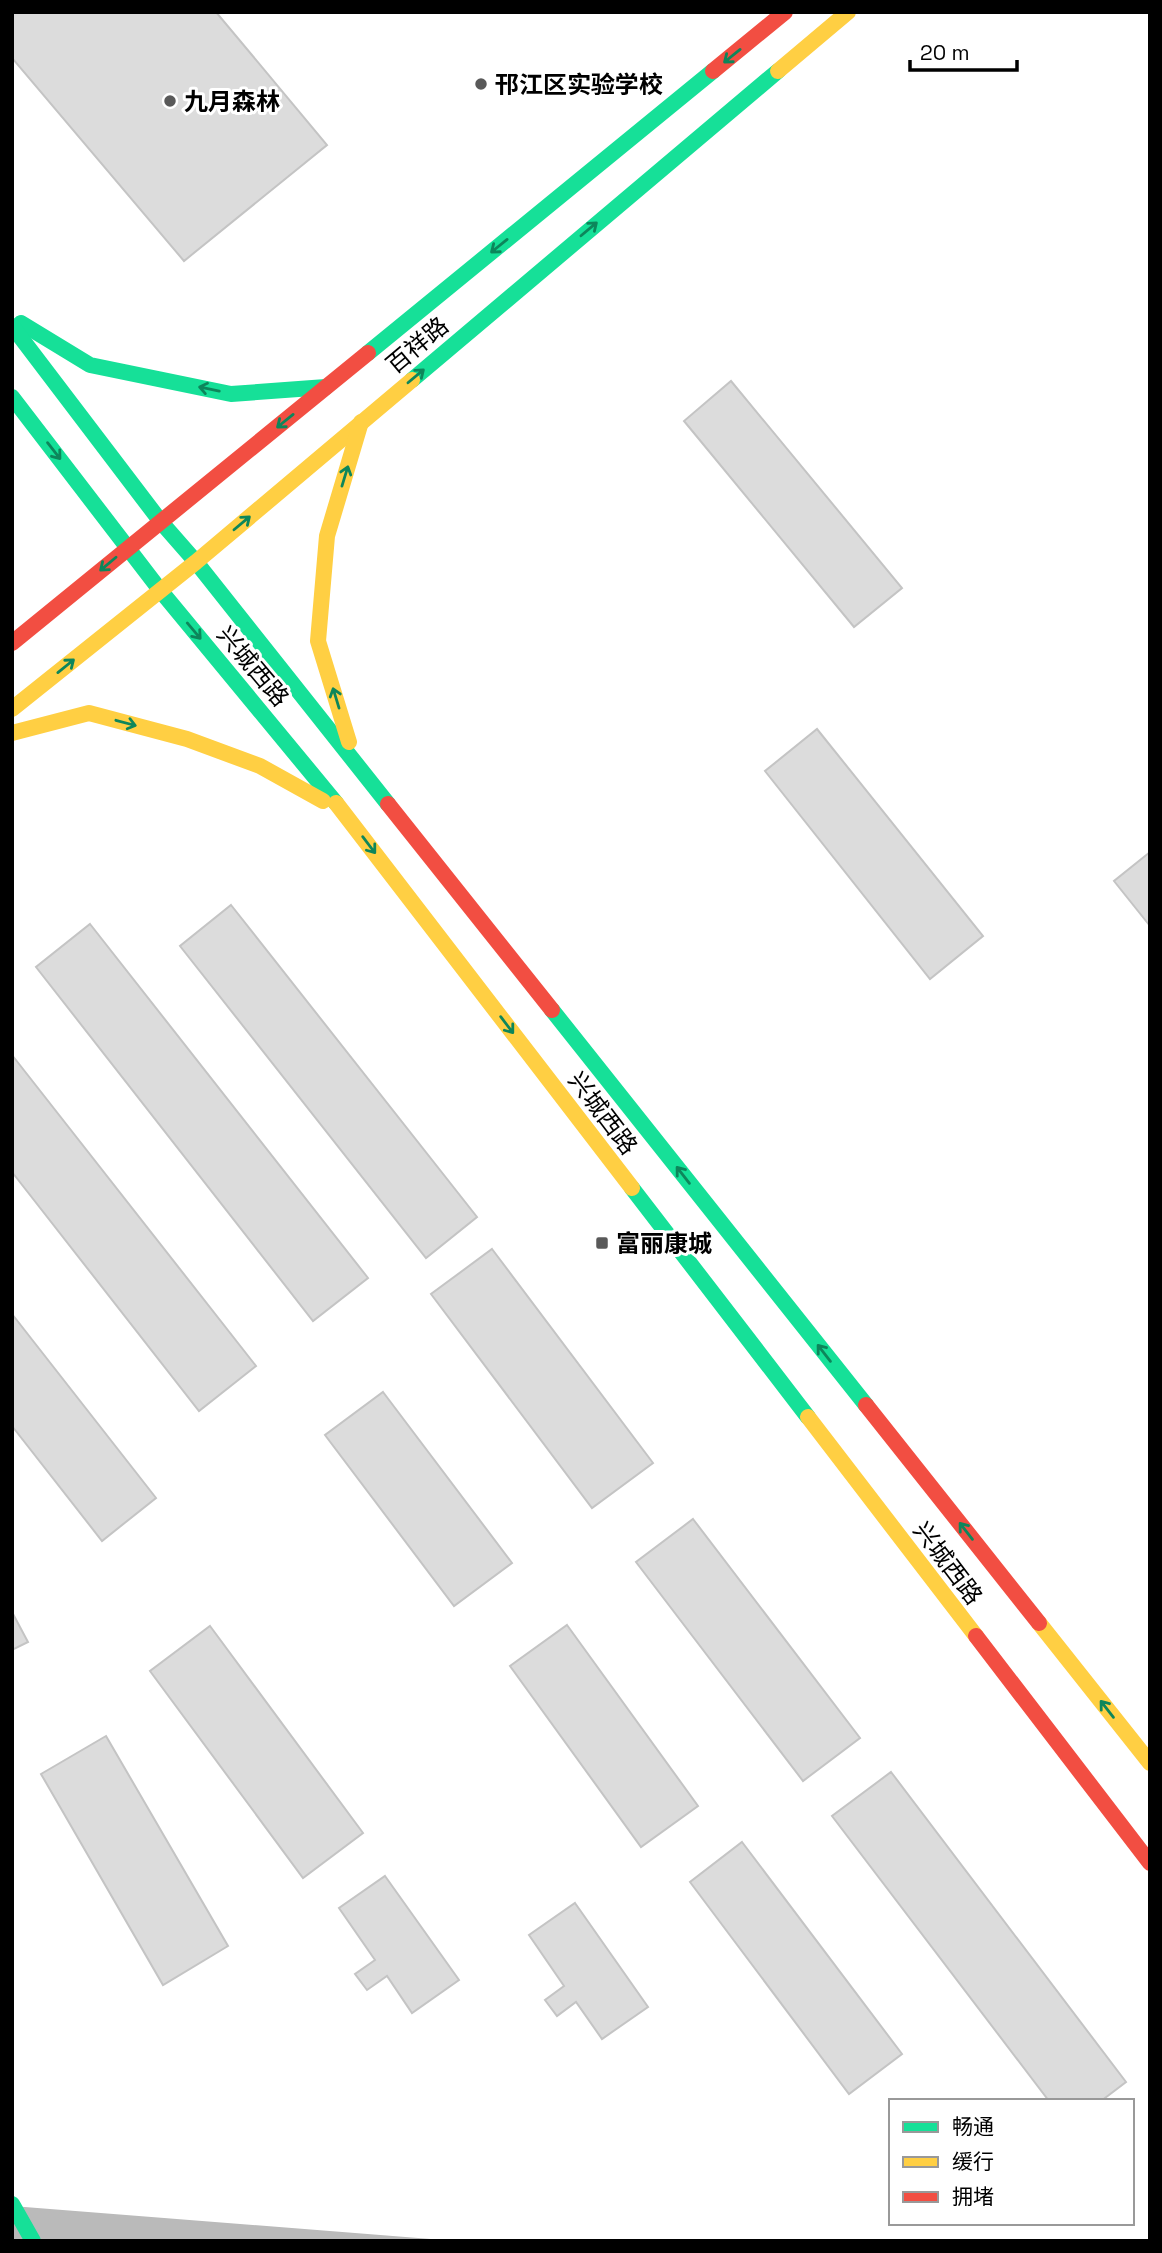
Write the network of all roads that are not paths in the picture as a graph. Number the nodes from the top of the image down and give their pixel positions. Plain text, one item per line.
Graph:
1 (785, 12) edge
2 (848, 12) edge
3 (12, 318) edge
4 (12, 326) edge
5 (326, 387) junction
6 (12, 397) edge
7 (361, 422) junction
8 (161, 522) junction
9 (128, 547) junction
10 (196, 562) junction
11 (160, 590) junction
12 (12, 643) edge
13 (12, 709) edge
14 (12, 733) edge
15 (356, 764) junction
16 (344, 813) junction
17 (1150, 1763) edge
18 (1150, 1863) edge
19 (12, 2204) edge
20 (33, 2241) edge

1 -> 5 street, 百祥路
7 -> 2 street, 百祥路
5 -> 3 street
4 - 8 street, 兴城西路
5 -> 8 street, 百祥路
6 -> 9 street, 兴城西路
10 -> 7 street, 百祥路
15 -> 7 street
8 - 9 street, 百祥路
8 - 10 street, 兴城西路
9 - 11 street, 兴城西路
9 -> 12 street, 百祥路
10 - 11 street, 百祥路
10 - 15 street, 兴城西路
13 -> 11 street, 百祥路
11 -> 16 street, 兴城西路
14 -> 16 street
17 -> 15 street, 兴城西路
16 -> 18 street, 兴城西路
19 - 20 street

